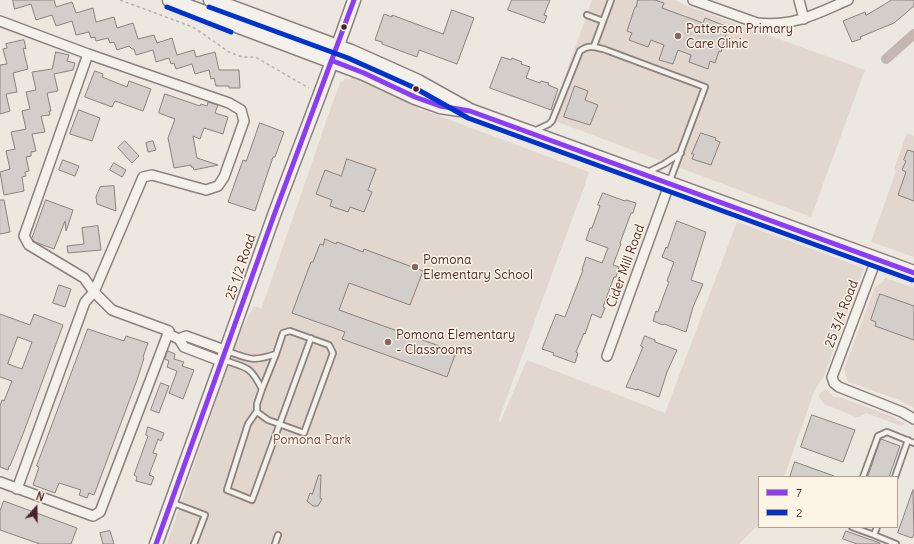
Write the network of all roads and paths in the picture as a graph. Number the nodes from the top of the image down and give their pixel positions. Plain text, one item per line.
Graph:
1 (120, 0) edge
2 (170, 0) edge
3 (211, 0) edge
4 (354, 0) edge
5 (611, 0) edge
6 (696, 0) edge
7 (799, 0) edge
8 (848, 0) edge
9 (587, 16) dead end
10 (804, 19) junction
11 (0, 21) edge
12 (603, 21) junction
13 (594, 46) junction
14 (338, 47) junction
15 (88, 54) junction
16 (333, 61) junction
17 (309, 88) dead end
18 (470, 111) junction
19 (529, 134) junction
20 (681, 153) junction
21 (642, 175) junction
22 (669, 185) junction
23 (876, 260) junction
24 (914, 273) edge
25 (94, 292) junction
26 (168, 334) junction
27 (311, 338) junction
28 (276, 354) junction
29 (607, 356) dead end
30 (224, 358) junction
31 (262, 389) junction
32 (257, 411) junction
33 (914, 419) edge
34 (280, 425) junction
35 (908, 440) junction
36 (914, 443) edge
37 (863, 476) edge
38 (895, 476) edge
39 (0, 482) edge
40 (17, 488) junction
41 (171, 502) junction
42 (855, 528) edge
43 (877, 528) edge
44 (278, 535) dead end
45 (874, 535) junction
46 (156, 544) edge
47 (194, 544) edge
48 (275, 544) edge
49 (896, 544) edge

1 - 17 path
2 - 16 main road
3 - 14 main road
4 - 14 street, 25 1/2 Road
5 - 12 lane
6 - 10 street
7 - 10 street
8 - 10 street
9 - 12 lane
11 - 15 street
12 - 13 lane
13 - 19 lane
13 - 20 lane
14 - 16 street, 25 1/2 Road
14 - 18 main road
15 - 25 street
15 - 25 street
16 - 18 main road
16 - 30 street, 25 1/2 Road
18 - 19 main road
19 - 21 main road
20 - 21 lane
20 - 22 lane
21 - 22 main road
22 - 23 main road
22 - 29 street, Cider Mill Road
23 - 24 main road
23 - 33 street, 25 3/4 Road
25 - 26 street
25 - 40 street
26 - 30 street
26 - 40 street
27 - 28 lane
27 - 34 lane
27 - 34 lane
28 - 30 lane
28 - 31 lane
30 - 31 lane
30 - 41 street, 25 1/2 Road
31 - 32 lane
32 - 34 lane
32 - 34 lane
35 - 36 lane
35 - 37 lane
35 - 38 lane
39 - 40 street
41 - 46 street, 25 1/2 Road
41 - 47 lane
42 - 45 lane
43 - 45 lane
44 - 48 lane
45 - 49 lane

